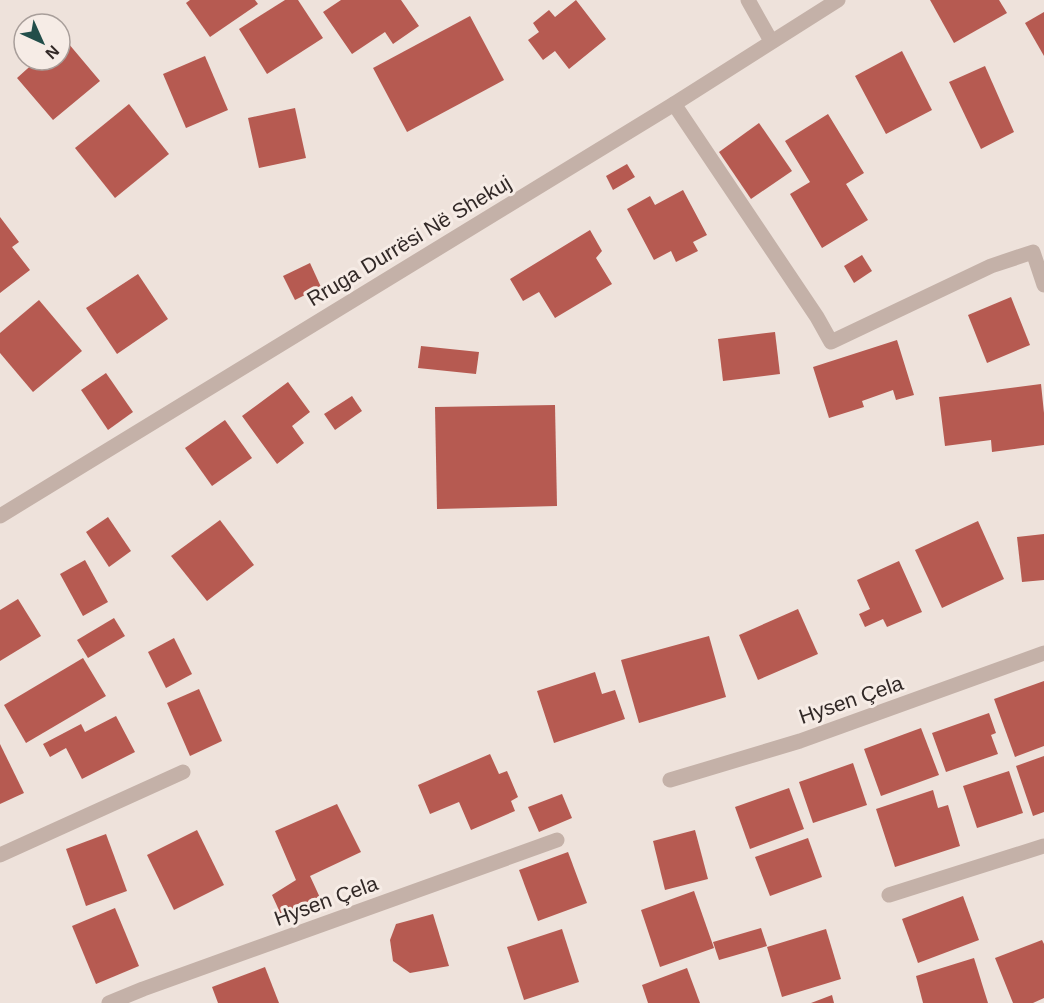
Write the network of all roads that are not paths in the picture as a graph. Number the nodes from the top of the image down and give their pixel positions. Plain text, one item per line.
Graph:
1 (748, 0) edge
2 (838, 0) edge
3 (771, 41) junction
4 (674, 104) junction
5 (1044, 285) edge
6 (0, 516) edge
7 (1044, 653) edge
8 (183, 772) dead end
9 (669, 780) dead end
10 (557, 840) dead end
11 (1044, 846) edge
12 (0, 855) edge
13 (889, 895) dead end
14 (109, 1003) edge

1 - 3 street
2 - 3 street, Rruga Durrësi Në Shekuj
3 - 4 street, Rruga Durrësi Në Shekuj
4 - 5 street
4 - 6 street, Rruga Durrësi Në Shekuj
7 - 9 street, Hysen Çela
8 - 12 street
10 - 14 street, Hysen Çela
11 - 13 street

